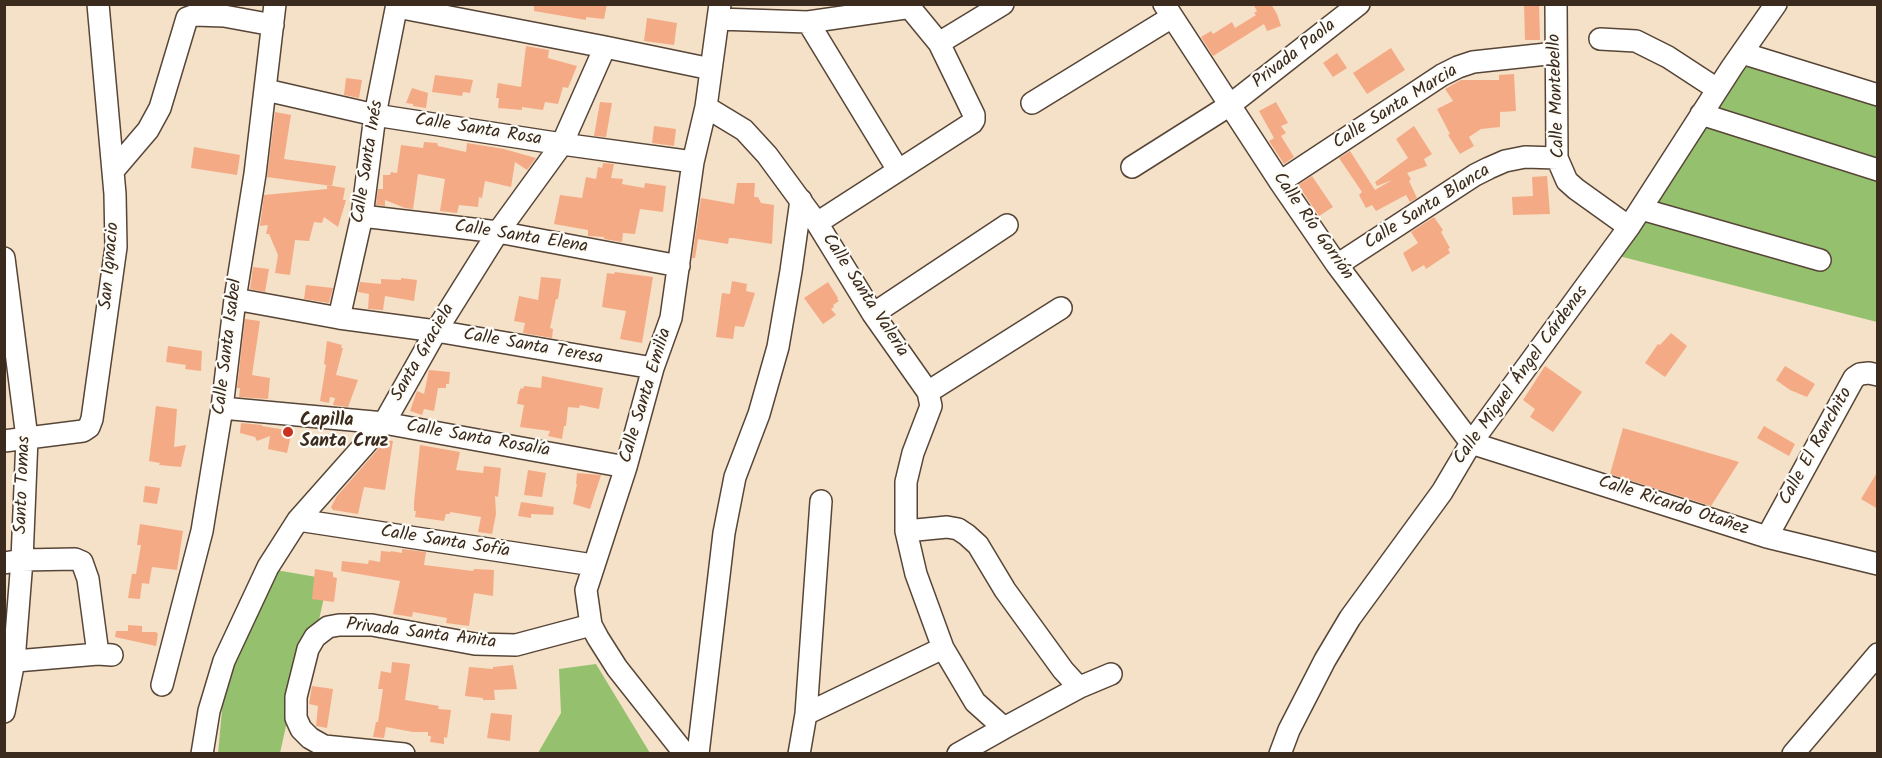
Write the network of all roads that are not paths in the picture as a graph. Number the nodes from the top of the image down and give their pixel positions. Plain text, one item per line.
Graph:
1 (98, 4) edge
2 (1003, 4) edge
3 (1359, 4) edge
4 (1556, 4) edge
5 (1776, 4) edge
6 (397, 6) edge
7 (1168, 11) edge
8 (719, 12) edge
9 (274, 15) edge
10 (808, 22) junction
11 (1600, 39) dead end
12 (939, 44) junction
13 (605, 47) junction
14 (1556, 53) junction
15 (1742, 53) junction
16 (711, 69) junction
17 (1717, 89) junction
18 (266, 90) junction
19 (1878, 94) edge
20 (1032, 103) dead end
21 (1230, 105) junction
22 (706, 107) junction
23 (1701, 114) junction
24 (375, 115) junction
25 (562, 144) junction
26 (1557, 158) junction
27 (693, 162) junction
28 (1132, 167) dead end
29 (898, 170) junction
30 (1878, 170) edge
31 (112, 171) junction
32 (1280, 182) junction
33 (801, 200) junction
34 (1641, 209) junction
35 (362, 216) junction
36 (816, 223) junction
37 (1007, 225) dead end
38 (1629, 227) junction
39 (498, 232) junction
40 (4, 258) edge
41 (1820, 260) dead end
42 (1338, 265) junction
43 (679, 266) junction
44 (235, 299) junction
45 (1061, 308) dead end
46 (873, 314) junction
47 (339, 318) junction
48 (436, 331) junction
49 (653, 368) junction
50 (1878, 375) edge
51 (927, 392) junction
52 (222, 408) junction
53 (384, 423) junction
54 (27, 438) junction
55 (4, 441) edge
56 (1471, 443) junction
57 (626, 467) junction
58 (821, 501) dead end
59 (298, 520) junction
60 (906, 531) junction
61 (1767, 537) junction
62 (13, 561) edge
63 (1878, 564) edge
64 (593, 565) junction
65 (591, 625) junction
66 (943, 648) junction
67 (1878, 654) edge
68 (9, 662) edge
69 (1111, 674) dead end
70 (162, 685) dead end
71 (1080, 687) junction
72 (4, 712) edge
73 (806, 714) junction
74 (1004, 728) junction
75 (201, 753) edge
76 (404, 753) edge
77 (685, 753) edge
78 (698, 753) edge
79 (799, 753) edge
80 (958, 753) edge
81 (1280, 753) edge
82 (1793, 753) edge

1 - 31 street, San Ignacio
2 - 12 street
3 - 21 street, Privada Paola
4 - 14 street, Calle Montebello
5 - 15 street, Calle Miguel Ángel Cárdenas
6 - 13 street
6 - 24 street, Calle Santa Inés
7 - 20 street
7 - 21 street, Calle Río Gorrión
8 - 10 street
8 - 16 street, Calle Santa Emilia
9 - 18 street, Calle Santa Isabel
9 - 31 street
10 - 12 street
10 - 29 street
11 - 17 street
12 - 29 street
13 - 16 street
13 - 25 street, Santa Graciela
14 - 26 street, Calle Montebello
14 - 32 street, Calle Santa Marcia
15 - 17 street, Calle Miguel Ángel Cárdenas
15 - 19 street
16 - 22 street, Calle Santa Emilia
17 - 23 street, Calle Miguel Ángel Cárdenas
18 - 24 street, Calle Santa Rosa
18 - 44 street, Calle Santa Isabel
21 - 28 street, Privada Paola
21 - 32 street, Calle Río Gorrión
22 - 27 street, Calle Santa Emilia
22 - 33 street, Calle Santa Valeria
23 - 30 street
23 - 34 street, Calle Miguel Ángel Cárdenas
24 - 25 street, Calle Santa Rosa
24 - 35 street, Calle Santa Inés
25 - 27 street, Calle Santa Rosa
25 - 39 street, Santa Graciela
26 - 38 street, Calle Montebello
26 - 42 street, Calle Santa Blanca
27 - 43 street, Calle Santa Emilia
29 - 36 street
31 - 54 street, San Ignacio
32 - 42 street, Calle Río Gorrión
33 - 36 street, Calle Santa Valeria
33 - 78 street
34 - 38 street, Calle Miguel Ángel Cárdenas
34 - 41 street
35 - 39 street, Calle Santa Elena
35 - 47 street, Calle Santa Inés
36 - 46 street, Calle Santa Valeria
37 - 46 street
38 - 56 street, Calle Miguel Ángel Cárdenas
39 - 43 street, Calle Santa Elena
39 - 48 street, Santa Graciela
40 - 54 street, Santo Tomas
42 - 56 street, Calle Río Gorrión
43 - 49 street, Calle Santa Emilia
44 - 47 street, Calle Santa Teresa
44 - 52 street, Calle Santa Isabel
45 - 51 street
46 - 51 street, Calle Santa Valeria
47 - 48 street, Calle Santa Teresa
48 - 49 street, Calle Santa Teresa
48 - 53 street, Santa Graciela
49 - 57 street, Calle Santa Emilia
50 - 61 street, Calle El Ranchito
51 - 60 street
52 - 53 street, Calle Santa Rosalía
52 - 70 street, Calle Santa Isabel
53 - 57 street, Calle Santa Rosalía
53 - 59 street, Santa Graciela
54 - 55 street, San Ignacio
54 - 62 street, Santo Tomas
56 - 61 street, Calle Ricardo Otañez
56 - 81 street, Calle Miguel Ángel Cárdenas
57 - 64 street, Calle Santa Emilia
58 - 73 street
59 - 64 street, Calle Santa Sofía
59 - 75 street, Santa Graciela
60 - 66 street
60 - 71 street
61 - 63 street, Calle Ricardo Otañez
62 - 68 street, Santo Tomas
62 - 68 street
64 - 65 street, Calle Santa Emilia
65 - 76 street, Privada Santa Anita
65 - 77 street, Calle Santa Emilia
66 - 73 street
66 - 74 street
67 - 82 street
68 - 72 street, Santo Tomas
69 - 71 street
71 - 74 street
73 - 79 street
74 - 80 street

